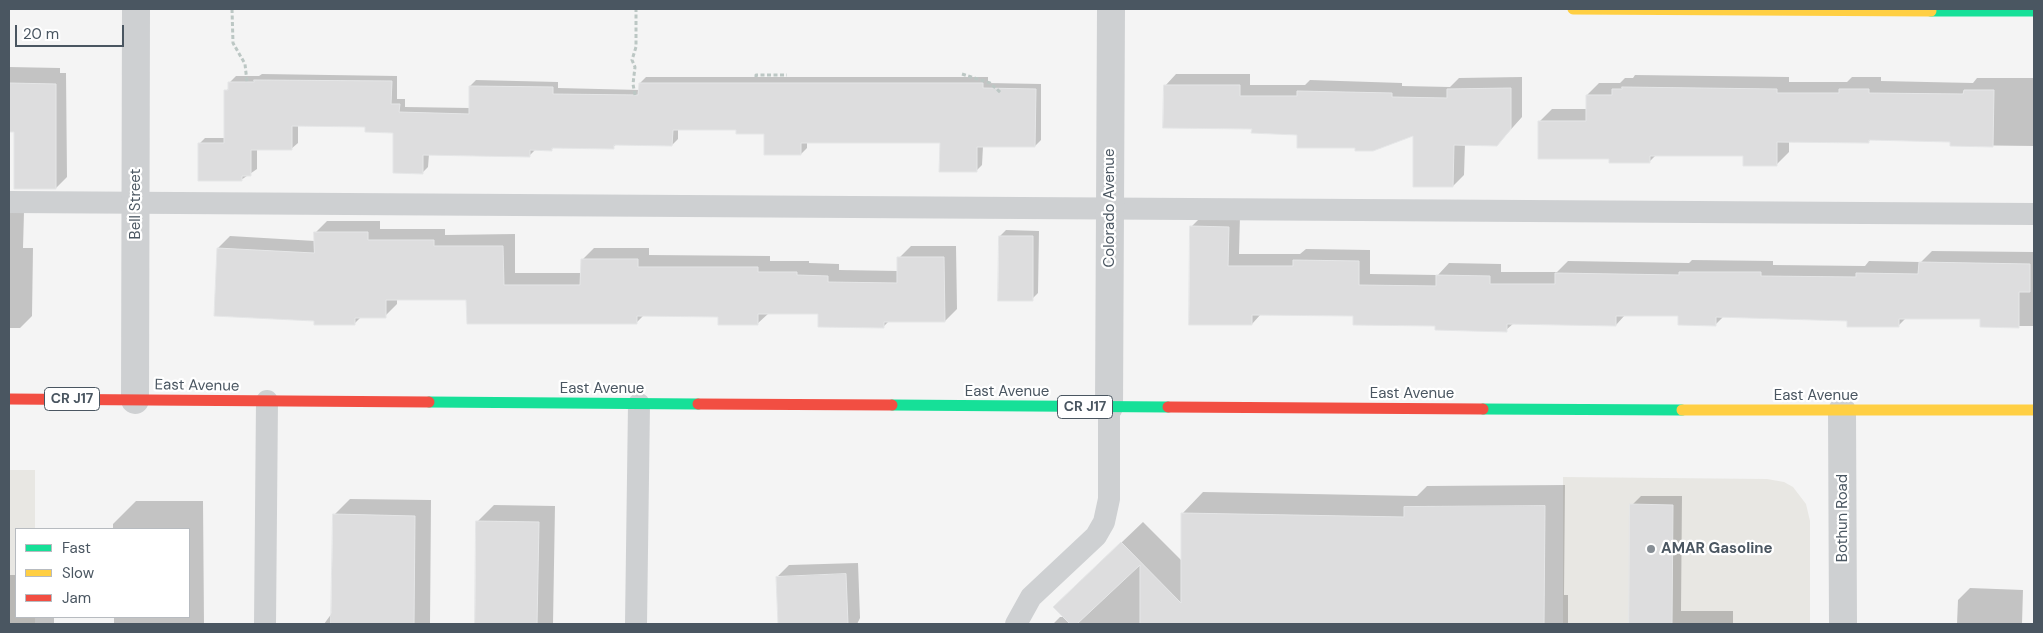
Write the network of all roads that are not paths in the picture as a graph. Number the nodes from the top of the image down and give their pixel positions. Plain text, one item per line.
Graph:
1 (136, 9) edge
2 (1111, 9) edge
3 (1573, 9) edge
4 (2034, 11) edge
5 (9, 202) edge
6 (136, 203) junction
7 (1110, 209) junction
8 (2034, 214) edge
9 (9, 399) edge
10 (135, 400) junction
11 (267, 401) junction
12 (638, 404) junction
13 (1109, 407) junction
14 (2034, 410) edge
15 (1842, 411) junction
16 (265, 624) edge
17 (636, 624) edge
18 (1016, 624) edge
19 (1843, 624) edge

1 - 6 street, Bell Street
2 - 7 street, Colorado Avenue
3 - 4 main road
5 - 6 lane
6 - 7 lane
6 - 10 street, Bell Street
7 - 8 lane
7 - 13 street, Colorado Avenue
9 - 10 main road, East Avenue / CR J17
10 - 11 main road, East Avenue / CR J17
11 - 12 main road, East Avenue / CR J17
11 - 16 lane
12 - 13 main road, East Avenue / CR J17
12 - 17 lane
13 - 15 main road, East Avenue / CR J17
13 - 18 lane
14 - 15 main road, East Avenue / CR J17
15 - 19 street, Bothun Road

